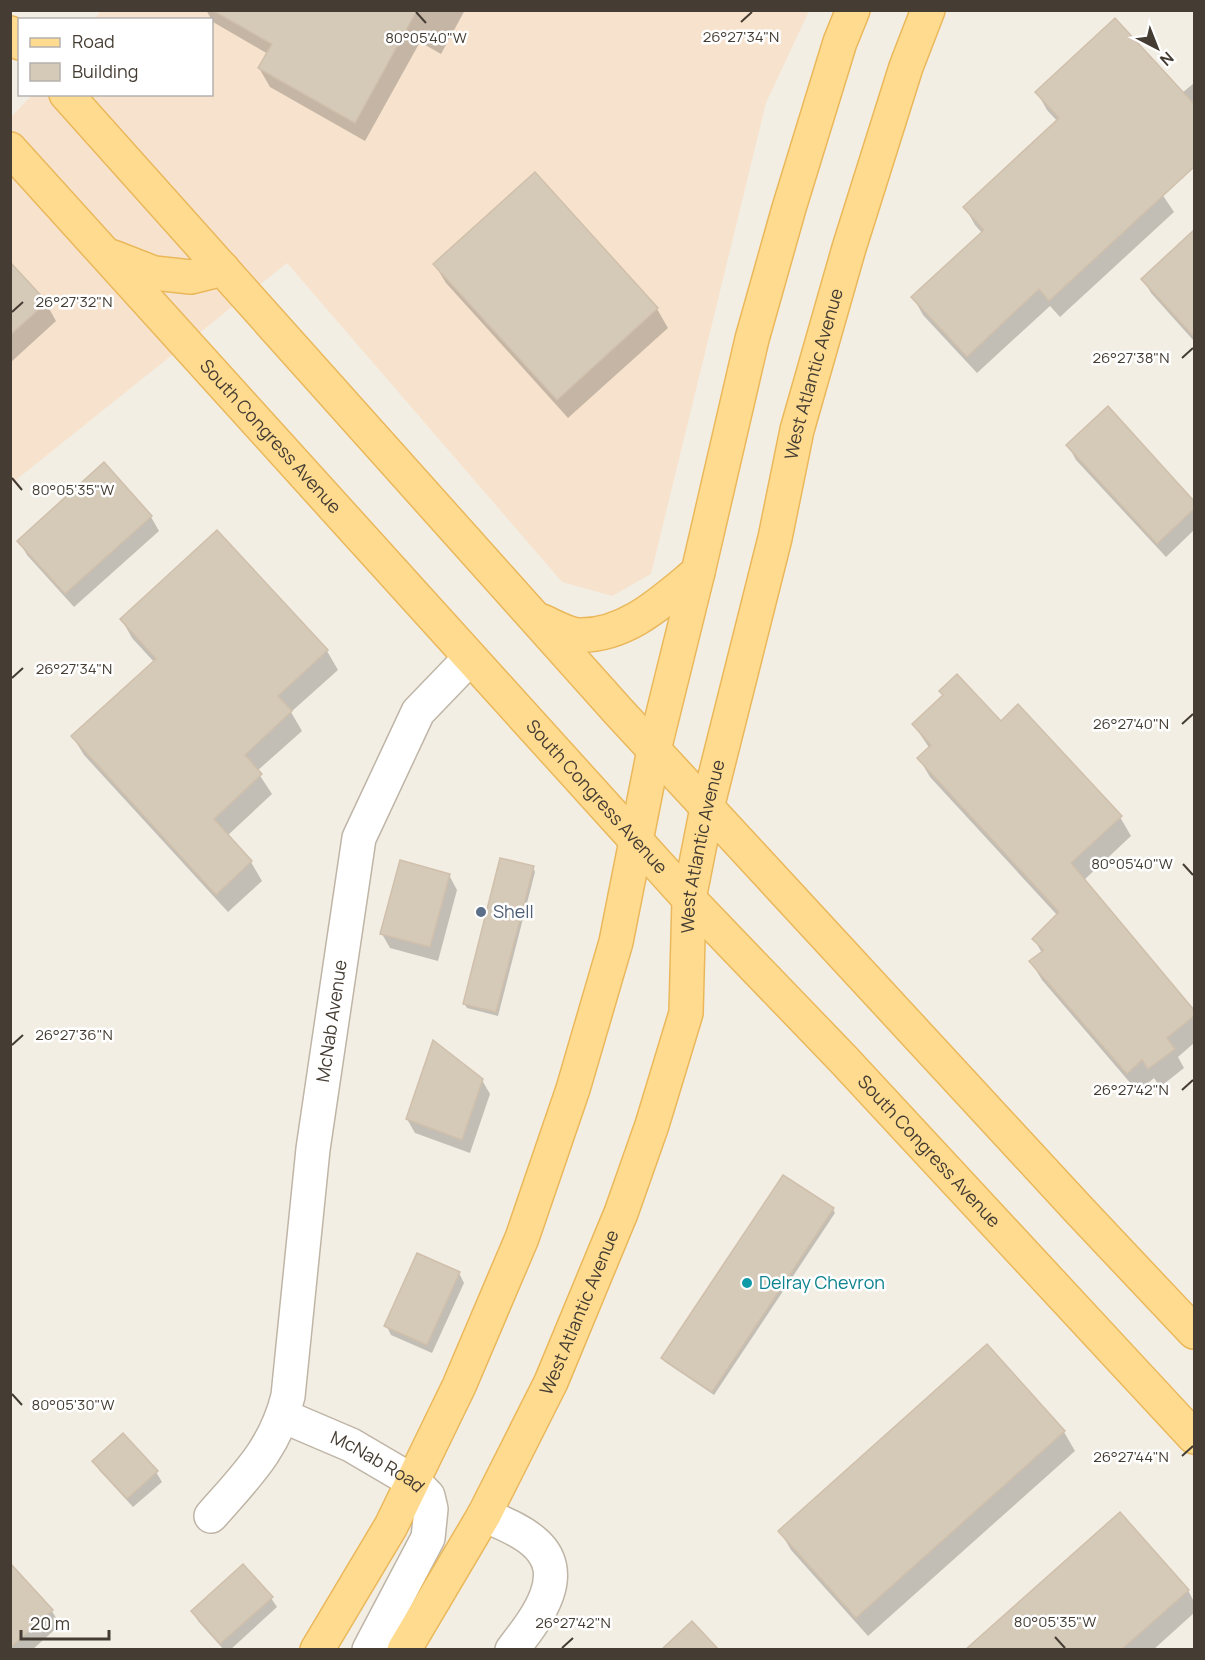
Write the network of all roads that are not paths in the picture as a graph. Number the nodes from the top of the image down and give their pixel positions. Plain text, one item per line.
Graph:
1 (853, 10) edge
2 (928, 10) edge
3 (68, 96) edge
4 (10, 149) edge
5 (109, 255) junction
6 (224, 269) junction
7 (699, 572) junction
8 (533, 617) junction
9 (470, 658) junction
10 (654, 750) junction
11 (707, 808) junction
12 (637, 843) junction
13 (689, 900) junction
14 (1194, 1332) edge
15 (283, 1416) junction
16 (1194, 1437) edge
17 (414, 1482) junction
18 (484, 1515) junction
19 (211, 1516) dead end
20 (317, 1650) edge
21 (369, 1650) edge
22 (404, 1650) edge
23 (512, 1650) edge

1 - 7 main road
2 - 11 main road, West Atlantic Avenue
3 - 6 main road
4 - 5 main road, South Congress Avenue
5 - 6 main road
5 - 9 main road, South Congress Avenue
6 - 8 main road
7 - 8 main road
7 - 10 main road
8 - 10 main road
9 - 12 main road, South Congress Avenue
9 - 15 street, McNab Avenue
10 - 11 main road
10 - 12 main road
11 - 13 main road, West Atlantic Avenue
11 - 14 main road
12 - 13 main road, South Congress Avenue
12 - 17 main road
13 - 16 main road, South Congress Avenue
13 - 18 main road, West Atlantic Avenue
15 - 17 street, McNab Road
15 - 19 street
17 - 20 main road
17 - 21 street, McNab Road
18 - 22 main road, West Atlantic Avenue
18 - 23 street

